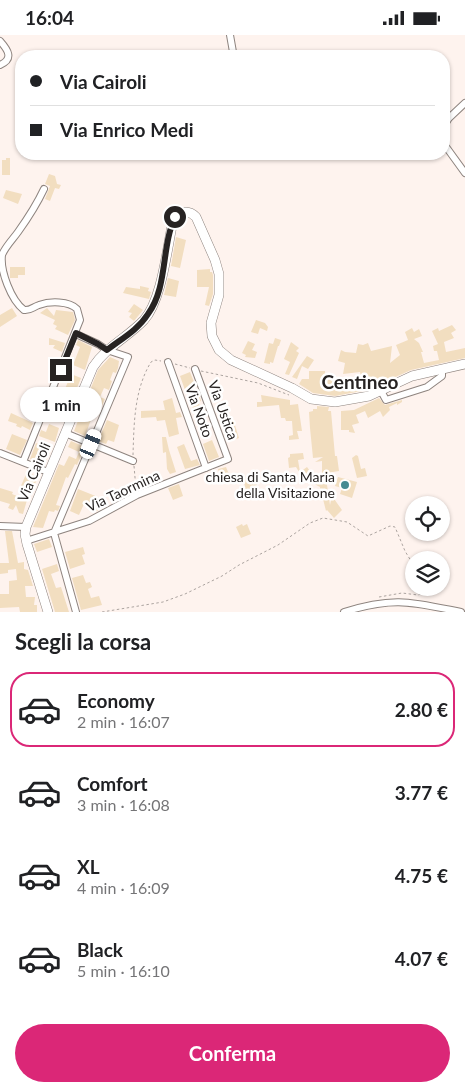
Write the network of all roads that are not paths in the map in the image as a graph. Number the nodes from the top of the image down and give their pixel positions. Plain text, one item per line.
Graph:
1 (230, 35) edge
2 (0, 41) edge
3 (233, 50) edge
4 (0, 65) edge
5 (465, 103) edge
6 (450, 116) edge
7 (450, 152) edge
8 (465, 173) edge
9 (44, 189) dead end
10 (76, 333) junction
11 (107, 350) junction
12 (168, 362) dead end
13 (465, 364) edge
14 (195, 369) dead end
15 (442, 370) junction
16 (381, 391) junction
17 (65, 433) junction
18 (91, 444) junction
19 (0, 453) edge
20 (228, 459) joint
21 (133, 461) dead end
22 (23, 462) junction
23 (206, 468) junction
24 (48, 473) junction
25 (0, 526) edge
26 (26, 527) junction
27 (54, 533) junction
28 (26, 541) junction
29 (48, 612) edge
30 (76, 612) edge
31 (344, 612) edge
32 (461, 612) edge

1 - 3 street
2 - 4 street
5 - 6 street
7 - 8 street
9 - 10 street
10 - 11 street
10 - 22 street
11 - 16 street, Via Cairoli
11 - 17 street, Via Cairoli
11 - 18 street
12 - 23 street, Via Noto
13 - 15 street
14 - 20 street, Via Ustica
15 - 16 street
15 - 16 street
17 - 18 street
17 - 24 street, Via Cairoli
18 - 21 street
18 - 27 street
19 - 22 street
20 - 23 street, Via Taormina
22 - 24 street
23 - 27 street, Via Taormina
24 - 26 street, Via Cairoli
25 - 26 street
26 - 28 street, Via Cairoli
27 - 28 street, Via Taormina
27 - 30 street
28 - 29 street, Via Cairoli
31 - 32 street

